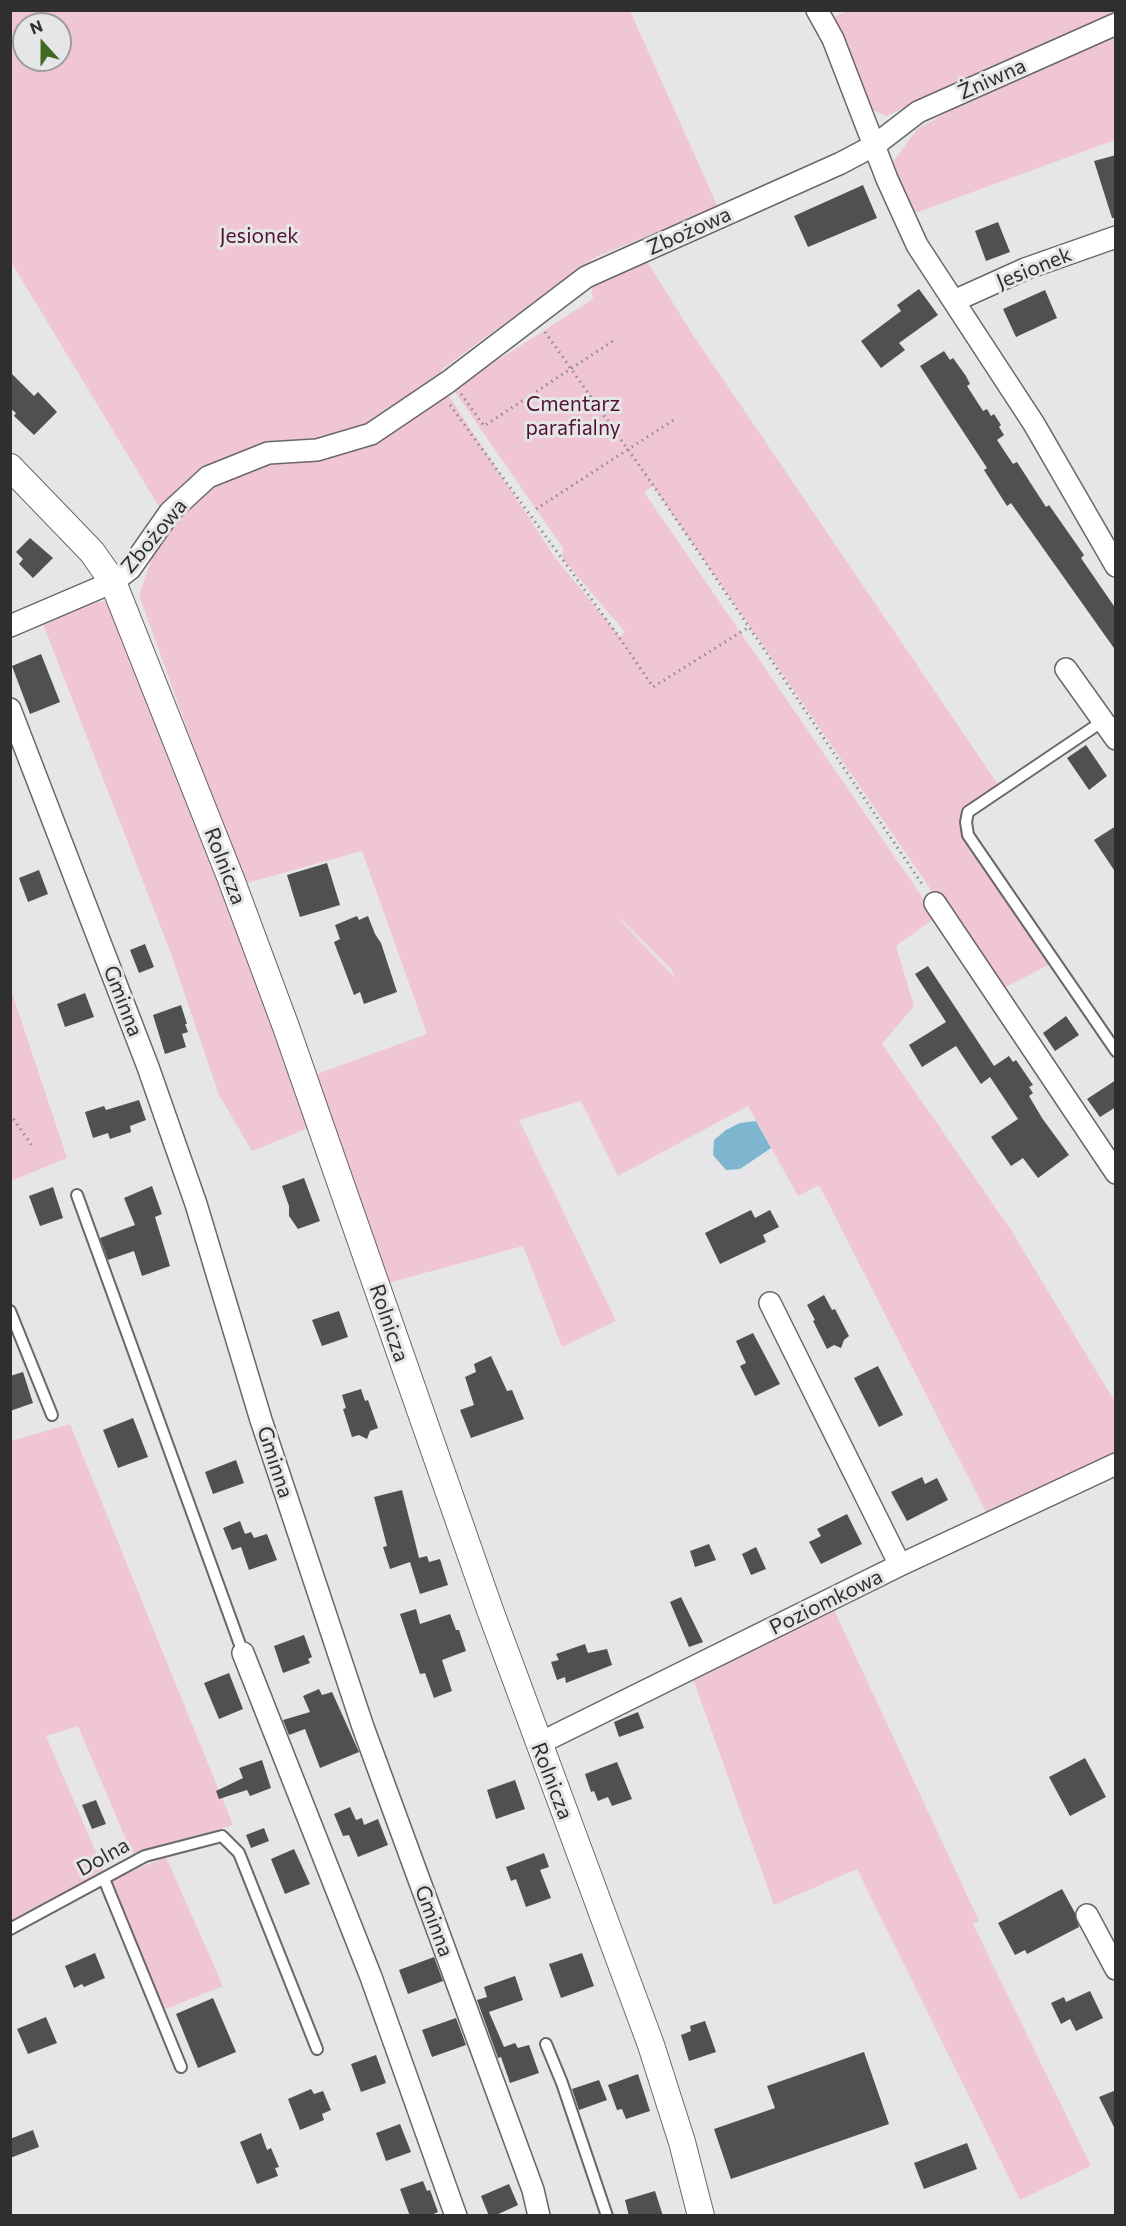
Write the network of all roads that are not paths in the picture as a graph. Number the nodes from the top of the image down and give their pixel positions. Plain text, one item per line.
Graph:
1 (817, 10) edge
2 (1116, 24) edge
3 (875, 145) junction
4 (1116, 237) edge
5 (954, 301) junction
6 (10, 467) edge
7 (1116, 566) edge
8 (113, 582) junction
9 (10, 626) edge
10 (1066, 669) dead end
11 (10, 709) edge
12 (1103, 721) junction
13 (1116, 739) edge
14 (935, 903) road end
15 (1116, 1050) edge
16 (1116, 1173) edge
17 (77, 1195) dead end
18 (770, 1304) dead end
19 (10, 1311) edge
20 (52, 1415) dead end
21 (1116, 1464) edge
22 (900, 1565) junction
23 (243, 1653) joint
24 (538, 1744) junction
25 (104, 1879) junction
26 (1087, 1916) dead end
27 (10, 1929) edge
28 (1116, 1969) edge
29 (546, 2043) dead end
30 (317, 2049) dead end
31 (181, 2067) dead end
32 (456, 2216) edge
33 (539, 2216) edge
34 (607, 2216) edge
35 (701, 2216) edge

1 - 3 street
2 - 3 street, Żniwna
3 - 5 street
3 - 8 street, Zbożowa
4 - 5 street, Jesionek
5 - 7 street
6 - 8 street, Rolnicza
8 - 9 street, Zbożowa
8 - 24 street, Rolnicza
10 - 12 street
11 - 33 street, Gminna
12 - 13 street
12 - 15 lane
14 - 16 street
17 - 23 lane
18 - 22 street
19 - 20 lane
21 - 22 street, Poziomkowa
22 - 24 street, Poziomkowa
23 - 32 street
24 - 35 street, Rolnicza
25 - 27 lane, Dolna
25 - 30 lane, Dolna
25 - 31 lane
26 - 28 street
29 - 34 lane

